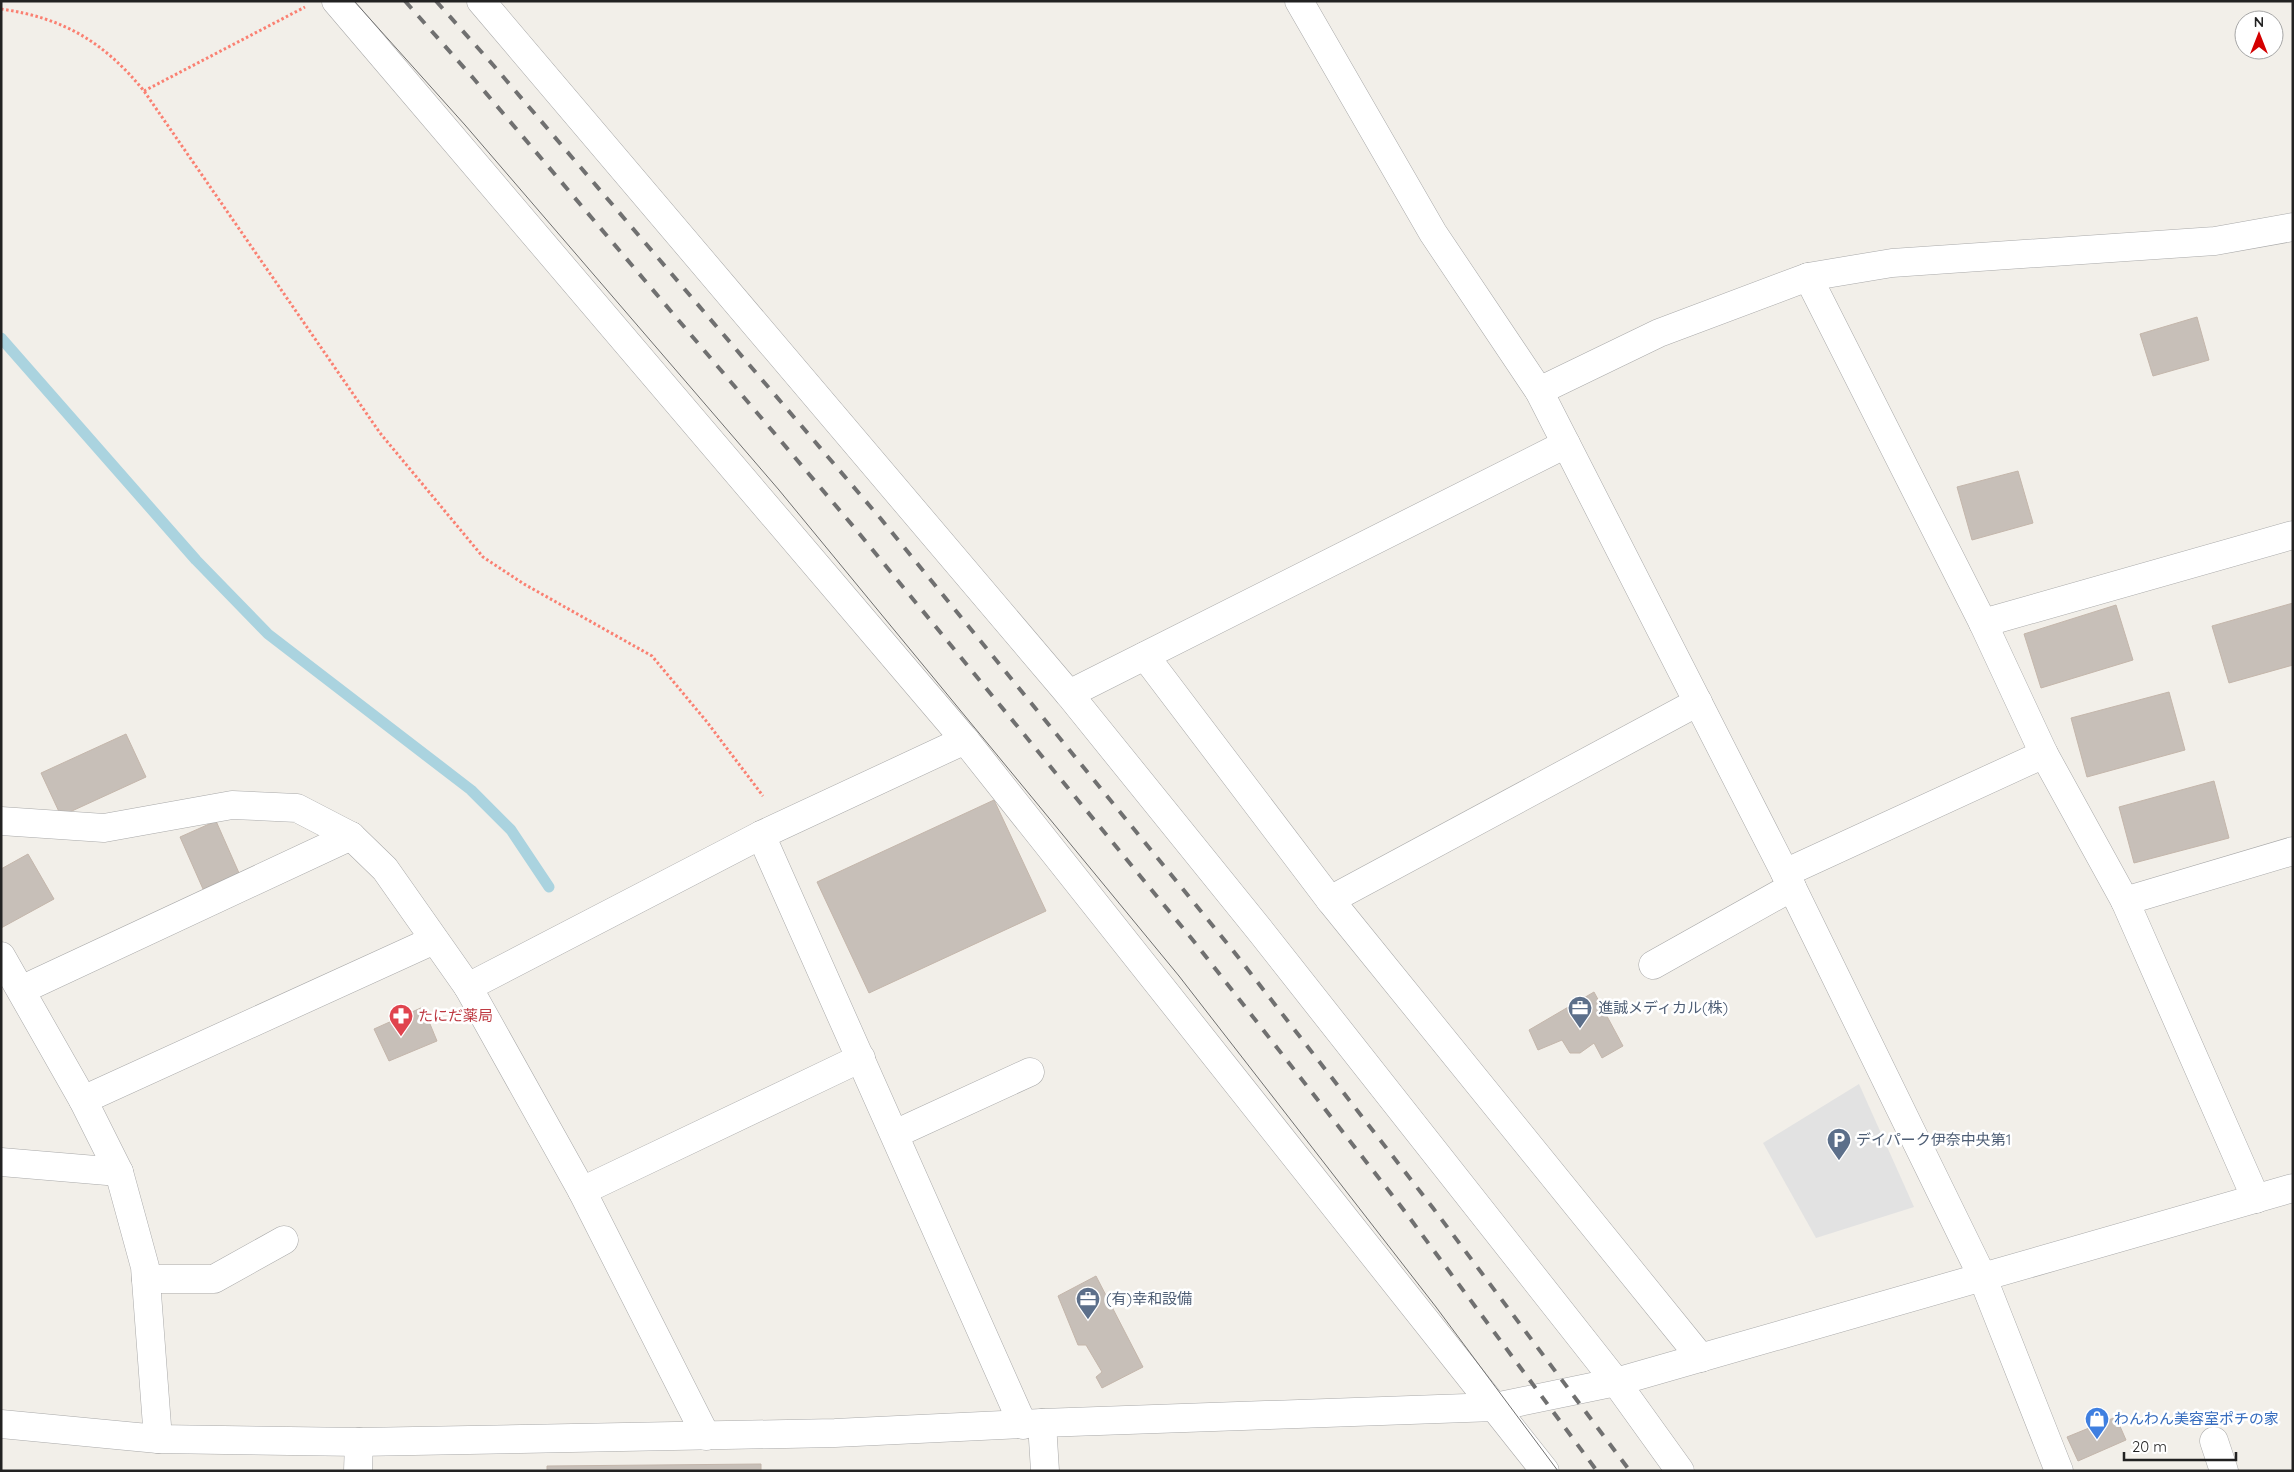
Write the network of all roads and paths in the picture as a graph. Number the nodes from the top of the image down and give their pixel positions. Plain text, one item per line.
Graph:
1 (336, 1) edge
2 (481, 1) edge
3 (1299, 1) edge
4 (308, 6) dead end
5 (1, 9) edge
6 (144, 91) junction
7 (2293, 227) edge
8 (1808, 277) junction
9 (1539, 391) junction
10 (1566, 444) junction
11 (2293, 535) edge
12 (1983, 622) junction
13 (1145, 656) junction
14 (1069, 694) junction
15 (1698, 702) junction
16 (965, 740) junction
17 (2044, 754) junction
18 (1, 821) edge
19 (772, 829) junction
20 (351, 836) junction
21 (2293, 851) edge
22 (1788, 880) junction
23 (1330, 900) junction
24 (2125, 901) junction
25 (434, 940) junction
26 (1, 956) edge
27 (1653, 965) dead end
28 (468, 987) junction
29 (21, 990) junction
30 (861, 1058) junction
31 (1030, 1072) dead end
32 (83, 1100) junction
33 (895, 1134) junction
34 (1, 1162) edge
35 (119, 1172) junction
36 (2293, 1188) edge
37 (582, 1191) junction
38 (2256, 1199) junction
39 (284, 1240) dead end
40 (1982, 1276) junction
41 (146, 1279) junction
42 (1701, 1358) junction
43 (1616, 1382) junction
44 (1495, 1407) junction
45 (1, 1424) edge
46 (1032, 1424) junction
47 (706, 1436) junction
48 (158, 1439) junction
49 (2214, 1441) dead end
50 (359, 1442) junction
51 (358, 1471) edge
52 (1044, 1471) edge
53 (1545, 1471) edge
54 (1680, 1471) edge
55 (2059, 1471) edge
56 (2224, 1471) edge

1 - 16 street
2 - 14 street
3 - 9 street
4 - 6 path
5 - 6 path
6 - 19 path
7 - 8 street
8 - 9 street
8 - 12 street
9 - 10 street
10 - 13 street
10 - 15 street
11 - 12 street
12 - 17 street
13 - 14 street
13 - 23 street
14 - 43 street
15 - 22 street
15 - 23 street
16 - 19 street
16 - 44 street
17 - 22 street
17 - 24 street
18 - 20 street
19 - 28 street
19 - 30 street
20 - 25 street
20 - 29 street
21 - 24 street
22 - 27 street
22 - 40 street
23 - 42 street
24 - 38 street
25 - 28 street
25 - 32 street
26 - 29 street
28 - 37 street
29 - 32 street
30 - 33 street
30 - 37 street
31 - 33 street
32 - 35 street
33 - 46 street
34 - 35 street
35 - 41 street
36 - 38 street
37 - 47 street
38 - 40 street
39 - 41 street
40 - 42 street
40 - 55 street
41 - 48 street
42 - 43 street
43 - 44 street
43 - 54 street
44 - 46 street
44 - 53 street
45 - 48 street
46 - 47 street
46 - 52 street
47 - 50 street
48 - 50 street
49 - 56 street
50 - 51 street

